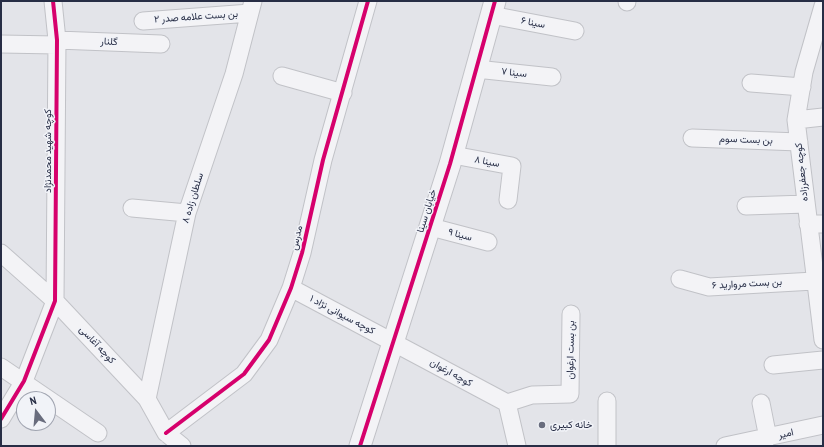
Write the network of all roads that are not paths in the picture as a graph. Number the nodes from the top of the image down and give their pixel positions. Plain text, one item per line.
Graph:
1 (53, 1) edge
2 (368, 1) edge
3 (823, 6) edge
4 (251, 7) edge
5 (493, 8) edge
6 (143, 21) dead end
7 (575, 31) dead end
8 (56, 43) junction
9 (1, 44) edge
10 (161, 44) dead end
11 (476, 69) junction
12 (282, 76) dead end
13 (552, 77) dead end
14 (751, 83) dead end
15 (802, 87) junction
16 (343, 93) junction
17 (823, 117) edge
18 (796, 120) junction
19 (692, 138) dead end
20 (799, 142) junction
21 (453, 155) junction
22 (508, 200) dead end
23 (806, 204) junction
24 (746, 206) dead end
25 (132, 208) dead end
26 (187, 213) junction
27 (816, 224) edge
28 (431, 227) junction
29 (488, 242) dead end
30 (1, 253) edge
31 (680, 279) dead end
32 (814, 281) junction
33 (291, 288) junction
34 (55, 301) junction
35 (571, 314) dead end
36 (823, 340) edge
37 (394, 342) junction
38 (823, 360) edge
39 (773, 366) dead end
40 (1, 367) edge
41 (24, 381) junction
42 (148, 399) junction
43 (607, 402) dead end
44 (507, 403) junction
45 (760, 403) dead end
46 (1, 419) edge
47 (823, 425) edge
48 (166, 433) junction
49 (98, 434) dead end
50 (768, 438) junction
51 (792, 440) edge
52 (182, 446) edge
53 (360, 446) edge
54 (517, 446) edge
55 (607, 446) edge
56 (725, 446) edge

1 - 8 street, کوچه شهید محمدنژاد
2 - 16 street, مدرس
3 - 15 street, کوچه جعفرزاده
4 - 6 street, بن بست علامه صدر ۲
4 - 26 street, سلطان زاده ۸
5 - 7 street, سینا ۶
5 - 11 street, خیابان سینا
8 - 9 street, گلنار
8 - 10 street, گلنار
8 - 34 street, کوچه شهید محمدنژاد
11 - 13 street, سینا ۷
11 - 21 street, خیابان سینا
12 - 16 street
14 - 15 street
15 - 18 street, کوچه جعفرزاده
16 - 33 street, مدرس
17 - 18 street
18 - 20 street, کوچه جعفرزاده
19 - 20 street, بن بست سوم
20 - 23 street, کوچه جعفرزاده
21 - 22 street, سینا ۸
21 - 28 street, خیابان سینا
23 - 24 street
23 - 27 street, کوچه جعفرزاده
25 - 26 street
26 - 42 street, سلطان زاده ۸
27 - 32 street, کوچه جعفرزاده
28 - 29 street, سینا ۹
28 - 37 street, خیابان سینا
30 - 34 street, کوچه آغاسی
31 - 32 street, بن بست مروارید ۶
32 - 36 street, کوچه جعفرزاده
33 - 37 street, کوچه سیوانی نژاد ۱
33 - 48 street, مدرس
34 - 41 street
34 - 42 street, کوچه آغاسی
35 - 44 street, بن بست ارغوان
37 - 44 street, کوچه ارغوان
37 - 53 street, خیابان سینا
38 - 39 street
40 - 41 street
41 - 46 street
41 - 49 street
42 - 48 street, کوچه آغاسی
43 - 55 street
44 - 54 street
45 - 50 street
47 - 51 street, امیر
48 - 52 street, کوچه آغاسی
50 - 51 street, امیر
50 - 56 street, امیر

